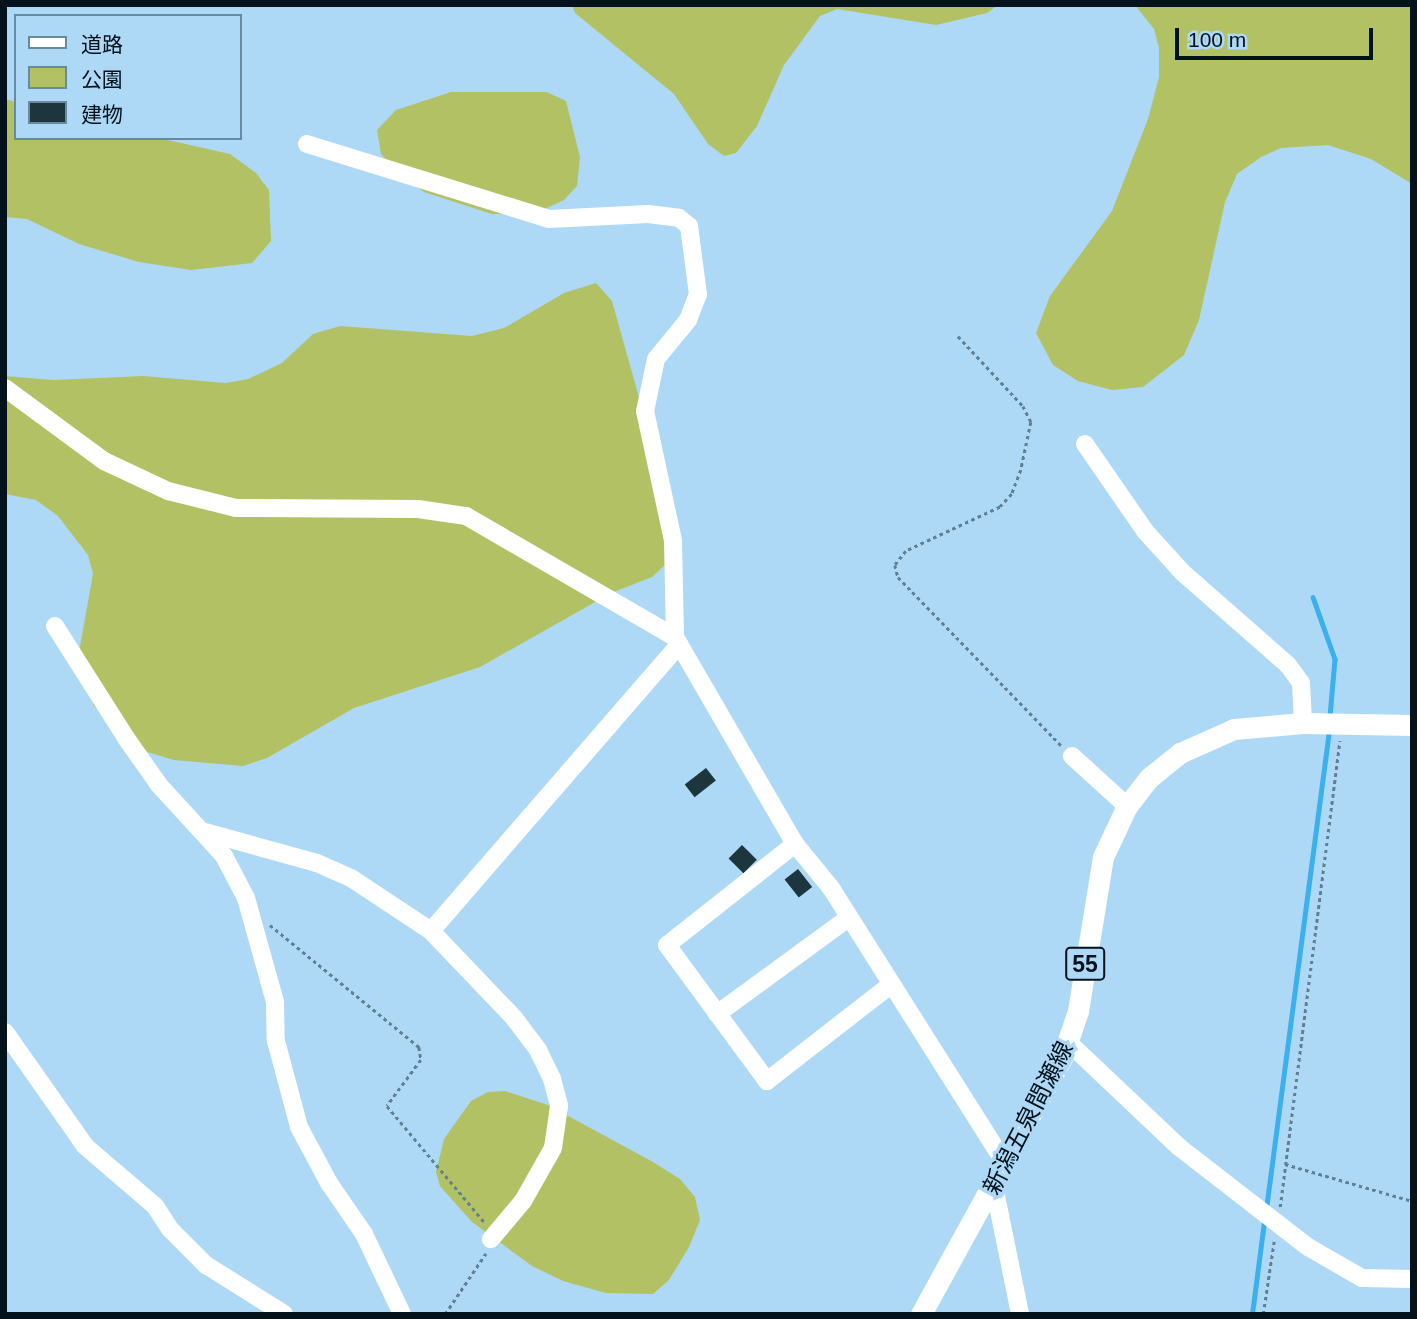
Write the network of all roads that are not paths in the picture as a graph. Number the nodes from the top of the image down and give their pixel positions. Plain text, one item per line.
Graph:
1 (307, 144) dead end
2 (5, 388) edge
3 (1085, 444) dead end
4 (55, 626) dead end
5 (677, 641) junction
6 (1326, 724) junction
7 (1412, 725) edge
8 (1072, 756) road end
9 (1127, 806) junction
10 (205, 832) junction
11 (795, 844) junction
12 (847, 919) junction
13 (431, 931) junction
14 (889, 986) junction
15 (717, 1014) junction
16 (5, 1032) edge
17 (1068, 1042) junction
18 (1006, 1165) junction
19 (995, 1186) junction
20 (491, 1239) road end
21 (1412, 1279) edge
22 (284, 1314) edge
23 (402, 1314) edge
24 (921, 1314) edge
25 (1020, 1314) edge

1 - 5 street
2 - 5 street
3 - 6 street
4 - 10 street
5 - 11 street
5 - 13 street
6 - 7 main road, 新潟五泉間瀬線 / 55
6 - 9 main road, 新潟五泉間瀬線 / 55
8 - 9 street
9 - 17 main road, 新潟五泉間瀬線 / 55
10 - 13 street
10 - 23 street
11 - 12 street
11 - 15 street
12 - 14 street
12 - 15 street
13 - 20 street
14 - 15 street
14 - 18 street
16 - 22 street
17 - 18 main road, 新潟五泉間瀬線 / 55
17 - 21 street
18 - 19 main road, 新潟五泉間瀬線 / 55
19 - 24 main road, 新潟五泉間瀬線 / 55
19 - 25 street

